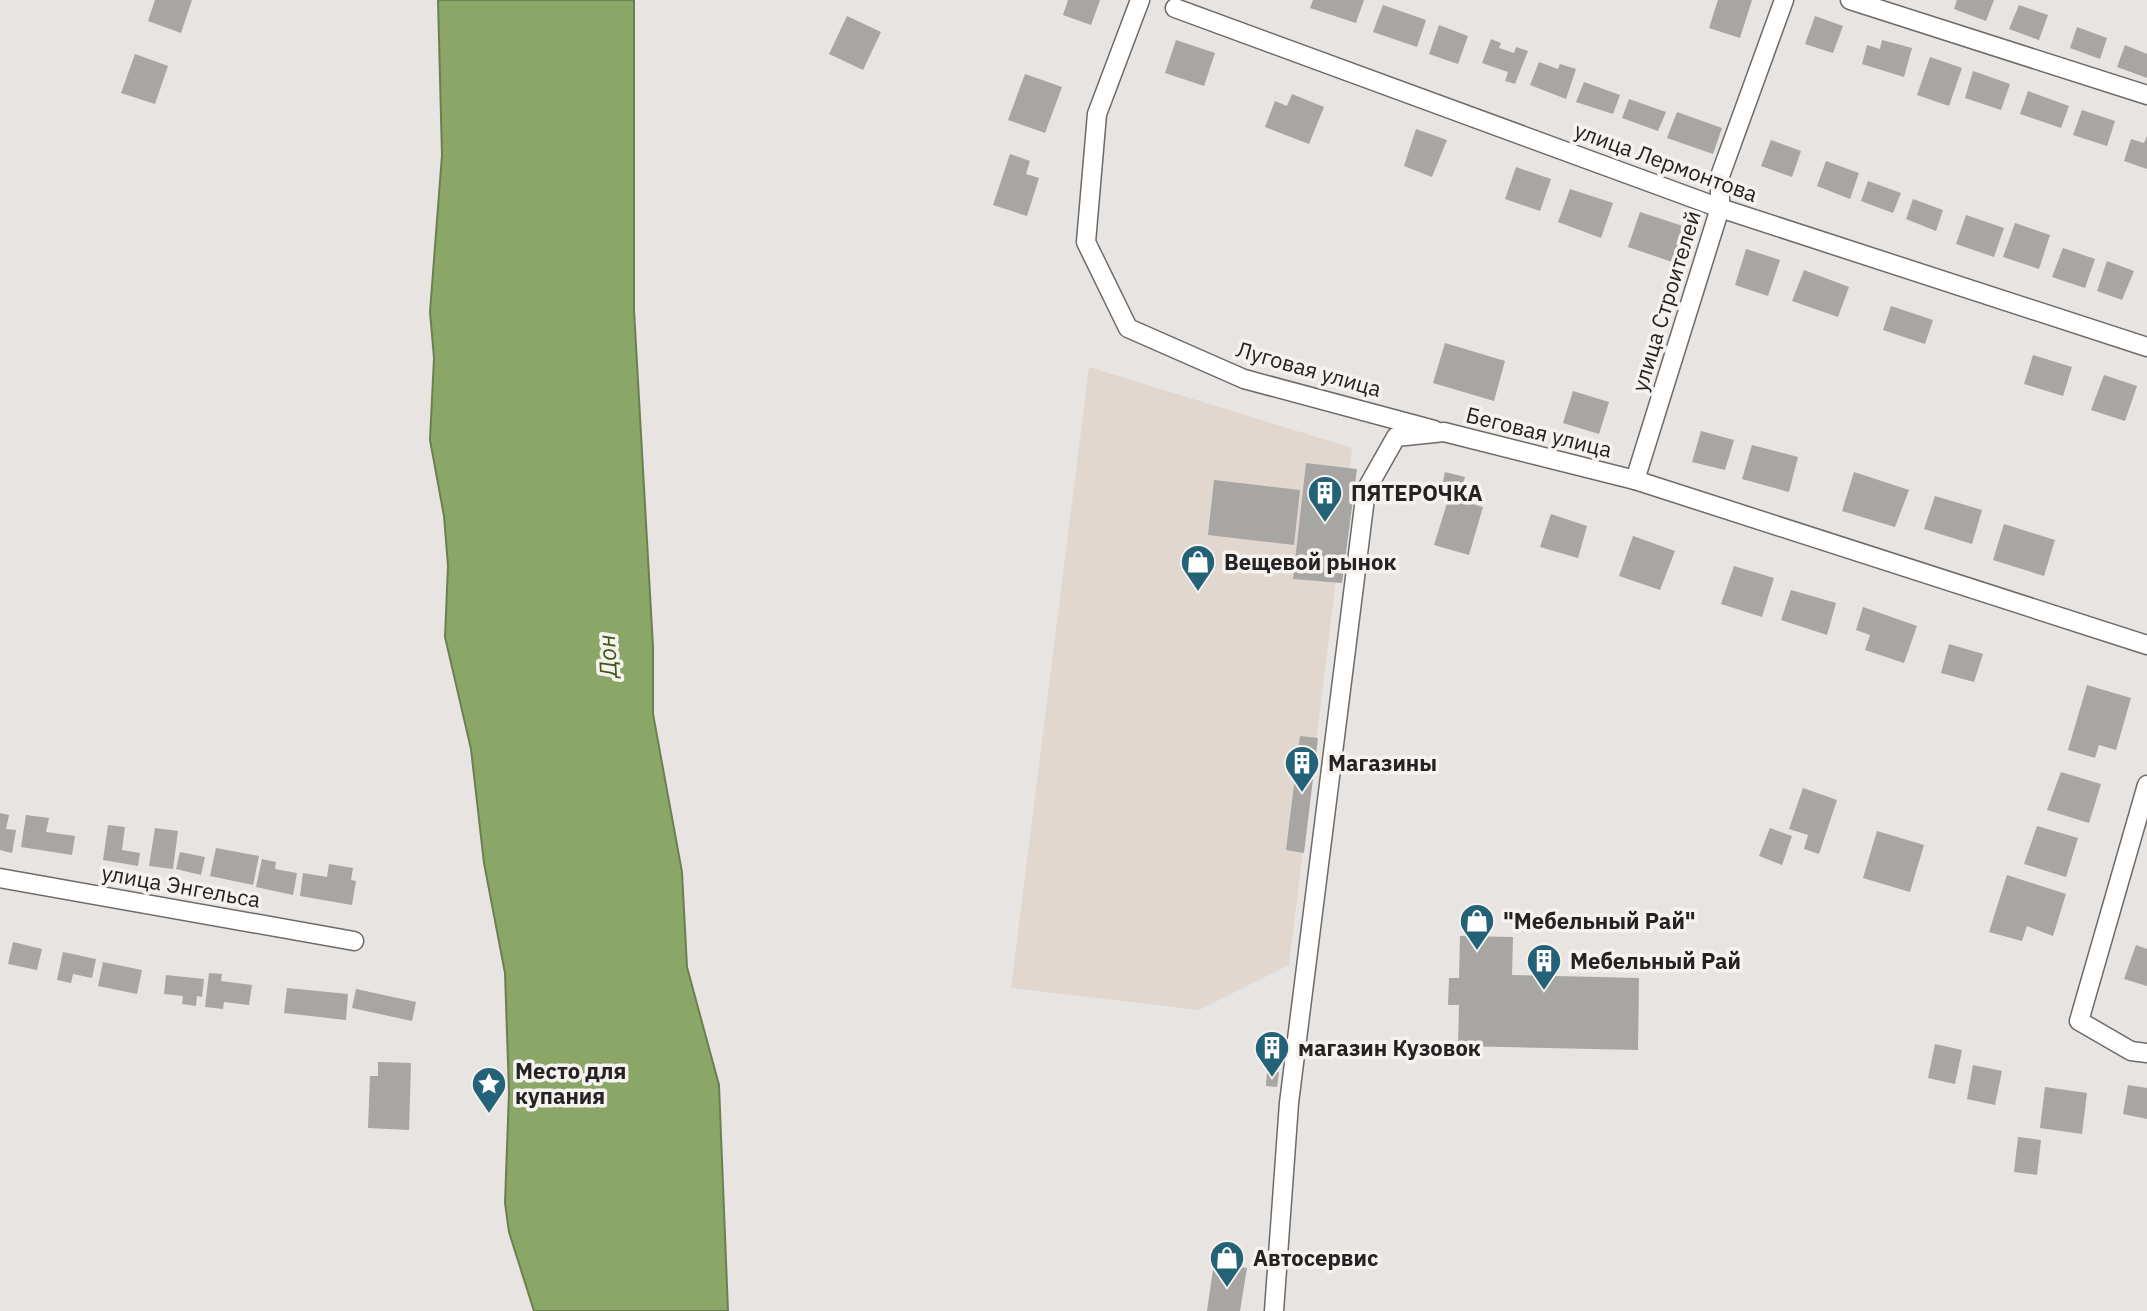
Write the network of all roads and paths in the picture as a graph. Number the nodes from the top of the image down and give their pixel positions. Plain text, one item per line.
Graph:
1 (1140, 0) edge
2 (1784, 0) edge
3 (1850, 0) edge
4 (1175, 8) dead end
5 (2147, 95) edge
6 (1720, 208) junction
7 (2147, 347) edge
8 (1444, 432) junction
9 (1635, 480) junction
10 (2147, 645) edge
11 (2147, 785) edge
12 (0, 878) edge
13 (354, 941) dead end
14 (2147, 1053) edge
15 (1274, 1311) edge

1 - 8 street, Луговая улица
2 - 6 street, улица Строителей
3 - 5 street
4 - 6 street, улица Лермонтова
6 - 7 street, улица Лермонтова
6 - 9 street, улица Строителей
8 - 9 street, Беговая улица
8 - 15 street, Беговая улица
9 - 10 street, Беговая улица
11 - 14 street
12 - 13 street, улица Энгельса

